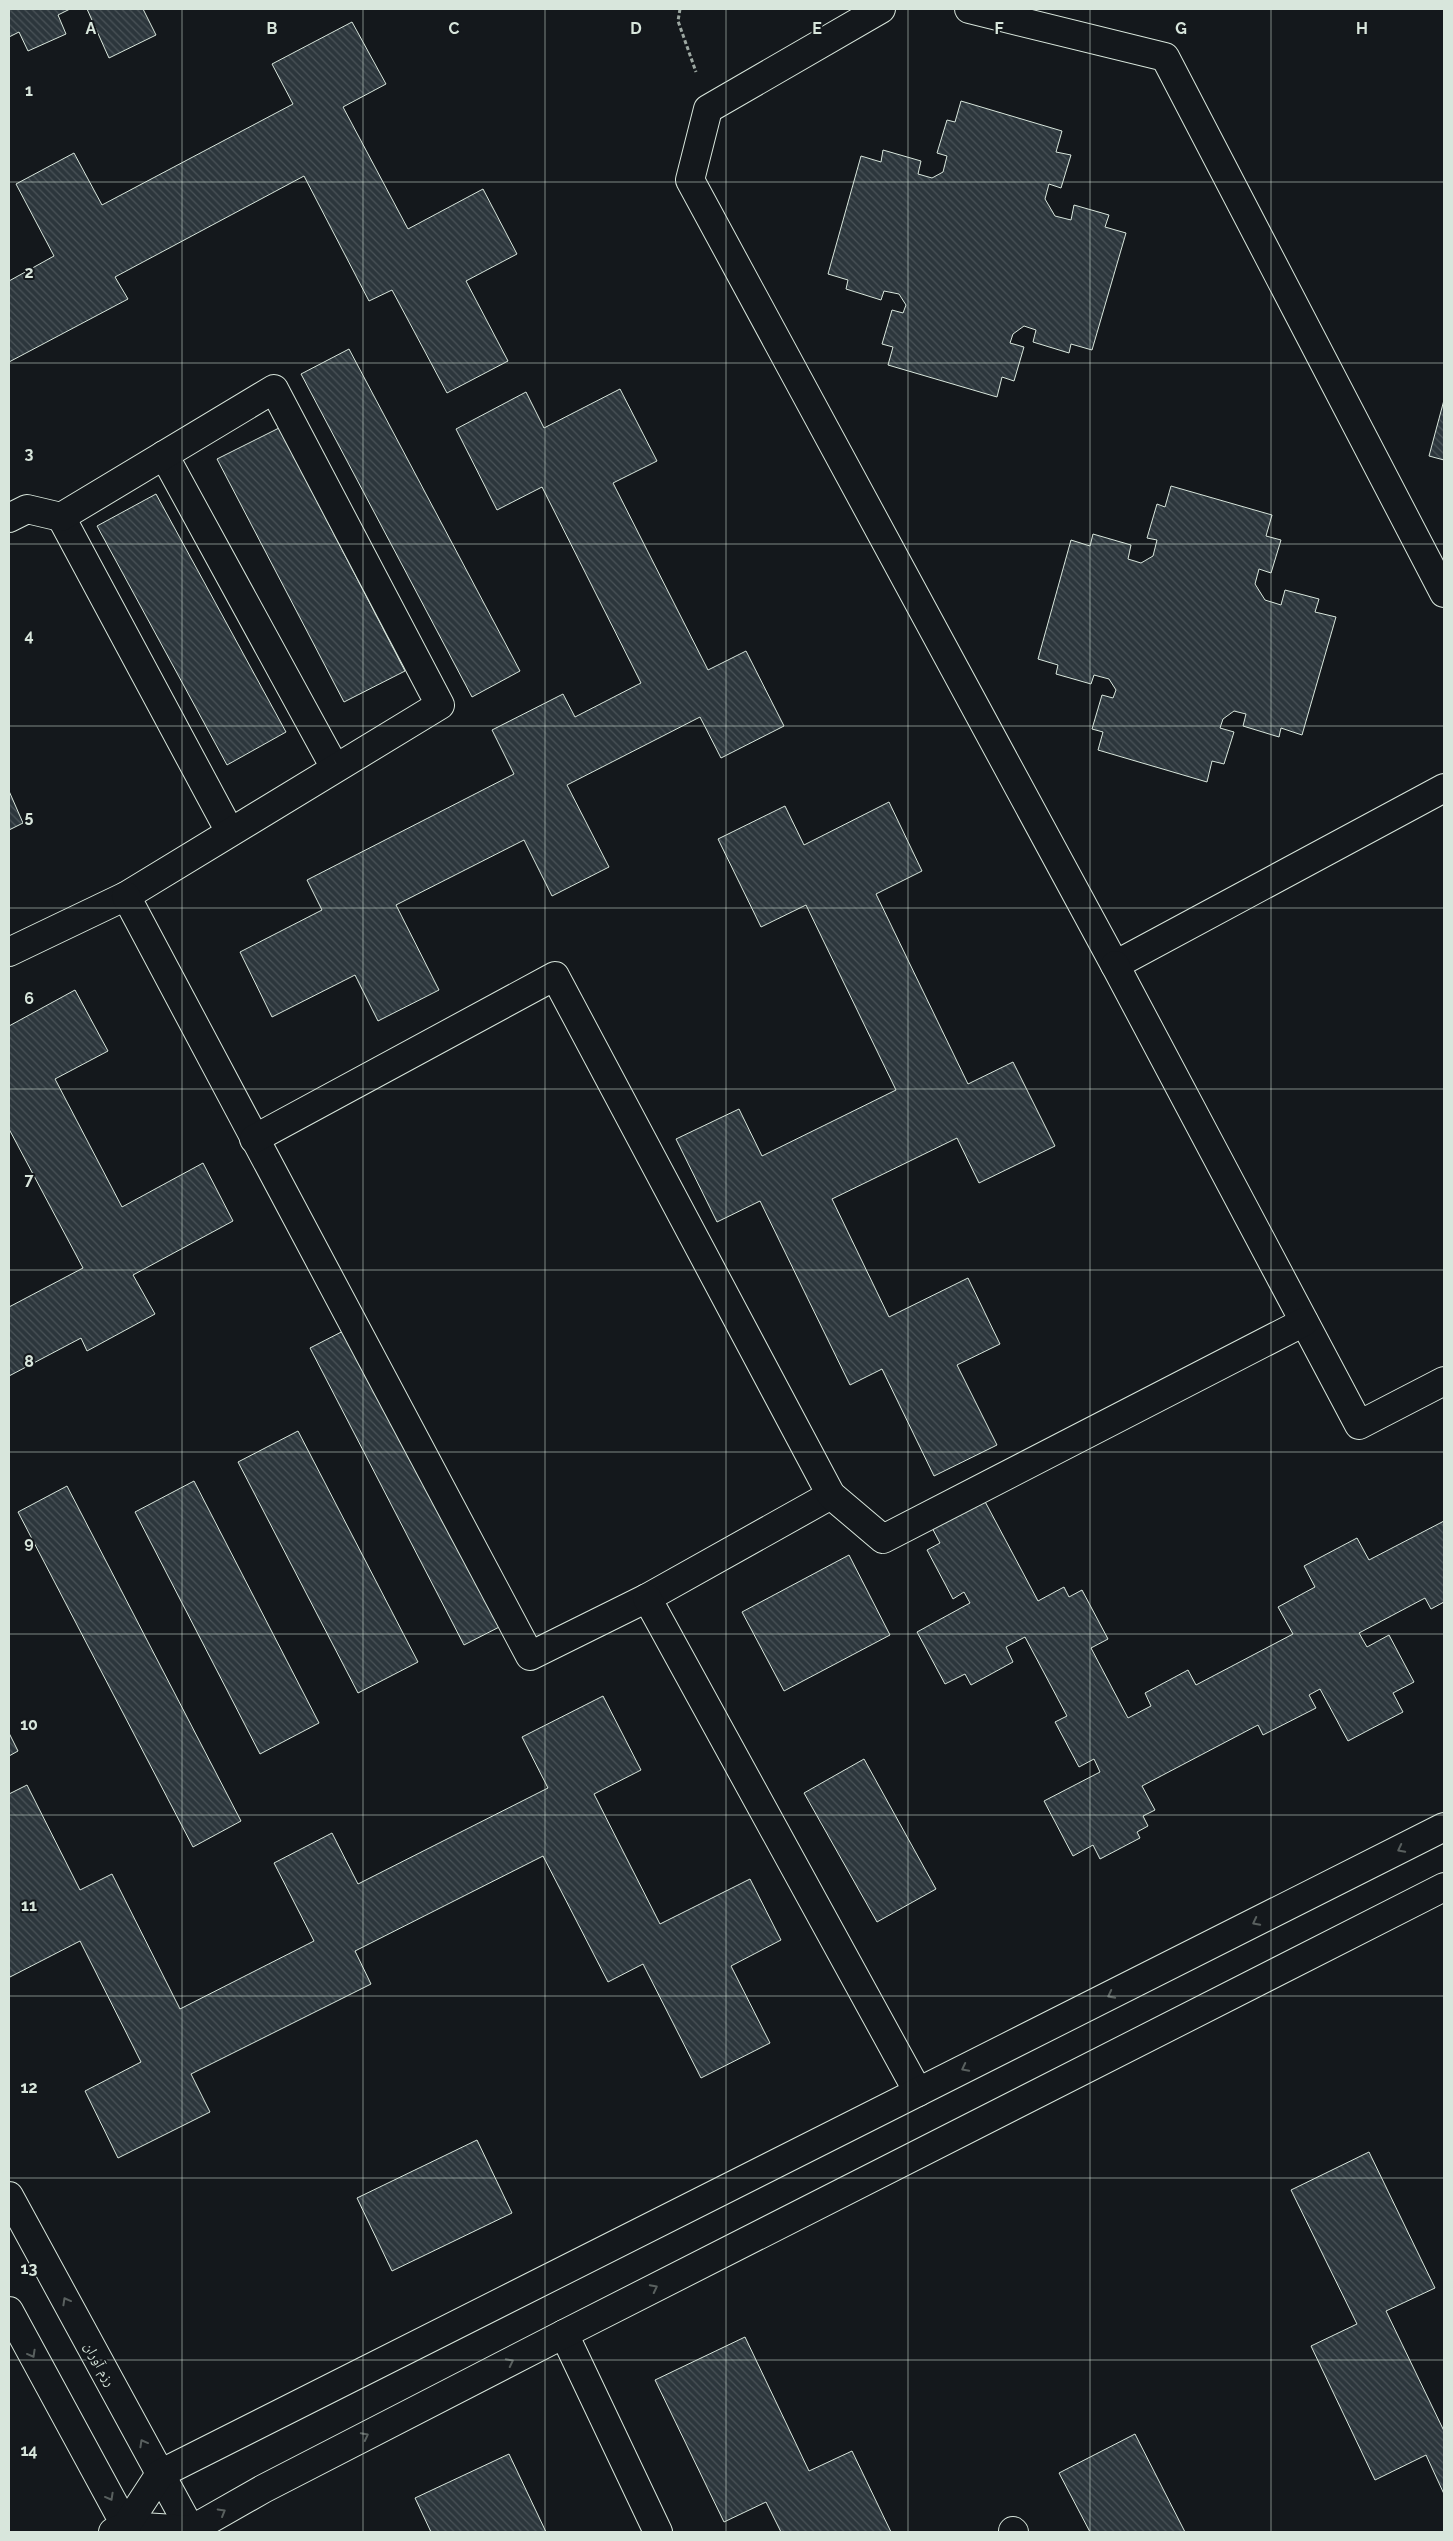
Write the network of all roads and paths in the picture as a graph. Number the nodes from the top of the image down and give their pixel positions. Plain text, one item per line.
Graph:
1 (680, 9) edge
2 (881, 9) edge
3 (968, 9) edge
4 (708, 109) junction
5 (164, 456) junction
6 (61, 517) junction
7 (9, 518) edge
8 (1444, 593) edge
9 (335, 768) junction
10 (1444, 788) edge
11 (230, 832) junction
12 (126, 896) junction
13 (9, 952) edge
14 (1115, 965) junction
15 (254, 1139) junction
16 (1304, 1322) junction
17 (1444, 1381) edge
18 (831, 1495) junction
19 (647, 1598) junction
20 (1444, 1827) edge
21 (1444, 1887) edge
22 (918, 2092) junction
23 (9, 2196) edge
24 (9, 2311) edge
25 (564, 2334) junction
26 (160, 2474) junction
27 (123, 2530) edge
28 (191, 2531) edge
29 (658, 2532) edge

1 - 4 path
2 - 4 street
3 - 8 street
4 - 14 street
5 - 6 street
5 - 9 street
5 - 9 street
6 - 7 street
6 - 11 street
9 - 11 street
10 - 14 street
11 - 12 street
12 - 13 street
12 - 15 street
14 - 16 street
15 - 18 street
15 - 19 street
16 - 17 street
16 - 18 street
18 - 19 street
19 - 22 street
20 -> 22 street
25 -> 21 street
22 - 26 street
26 -> 23 street, رزم آوران
24 -> 27 street
28 -> 25 street
25 - 29 street
26 - 27 street
26 - 28 street, رزم آوران
27 - 28 street

